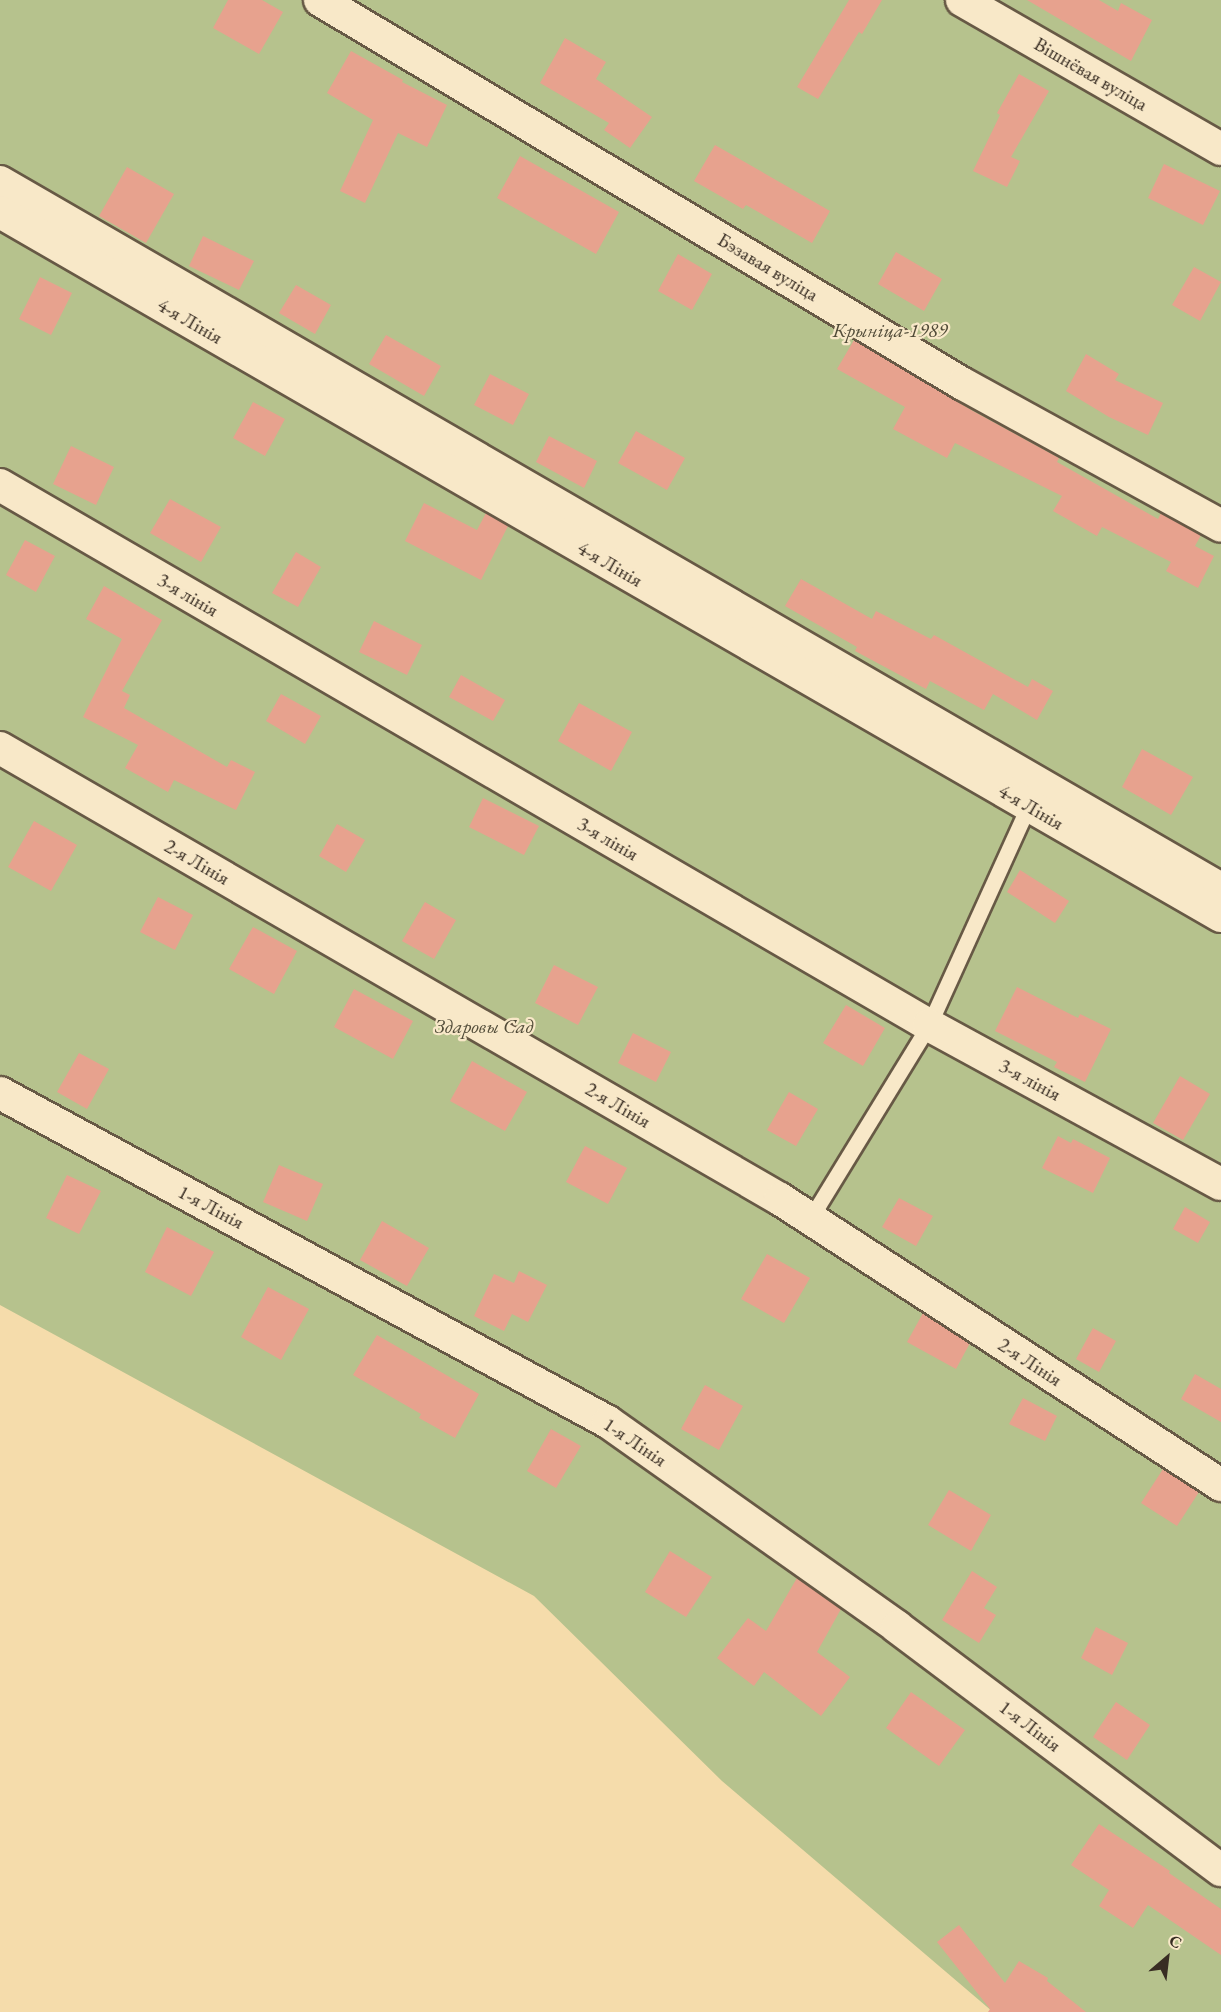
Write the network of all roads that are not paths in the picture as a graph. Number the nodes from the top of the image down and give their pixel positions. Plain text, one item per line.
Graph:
1 (320, 0) edge
2 (962, 0) edge
3 (1221, 149) edge
4 (0, 182) edge
5 (0, 212) edge
6 (0, 485) edge
7 (1221, 526) edge
8 (0, 748) edge
9 (1029, 805) junction
10 (1221, 889) edge
11 (1221, 916) edge
12 (929, 1025) junction
13 (0, 1093) edge
14 (1221, 1184) edge
15 (810, 1219) junction
16 (1221, 1485) edge
17 (1221, 1870) edge

1 - 7 street, Бэзавая вуліца
2 - 3 street, Вішнёвая вуліца
4 - 10 street
5 - 9 street, 4-я Лінія
6 - 12 street, 3-я лінія
8 - 15 street, 2-я Лінія
9 - 11 street, 4-я Лінія
9 - 12 lane
12 - 14 street, 3-я лінія
12 - 15 lane
13 - 17 street, 1-я Лінія
15 - 16 street, 2-я Лінія

